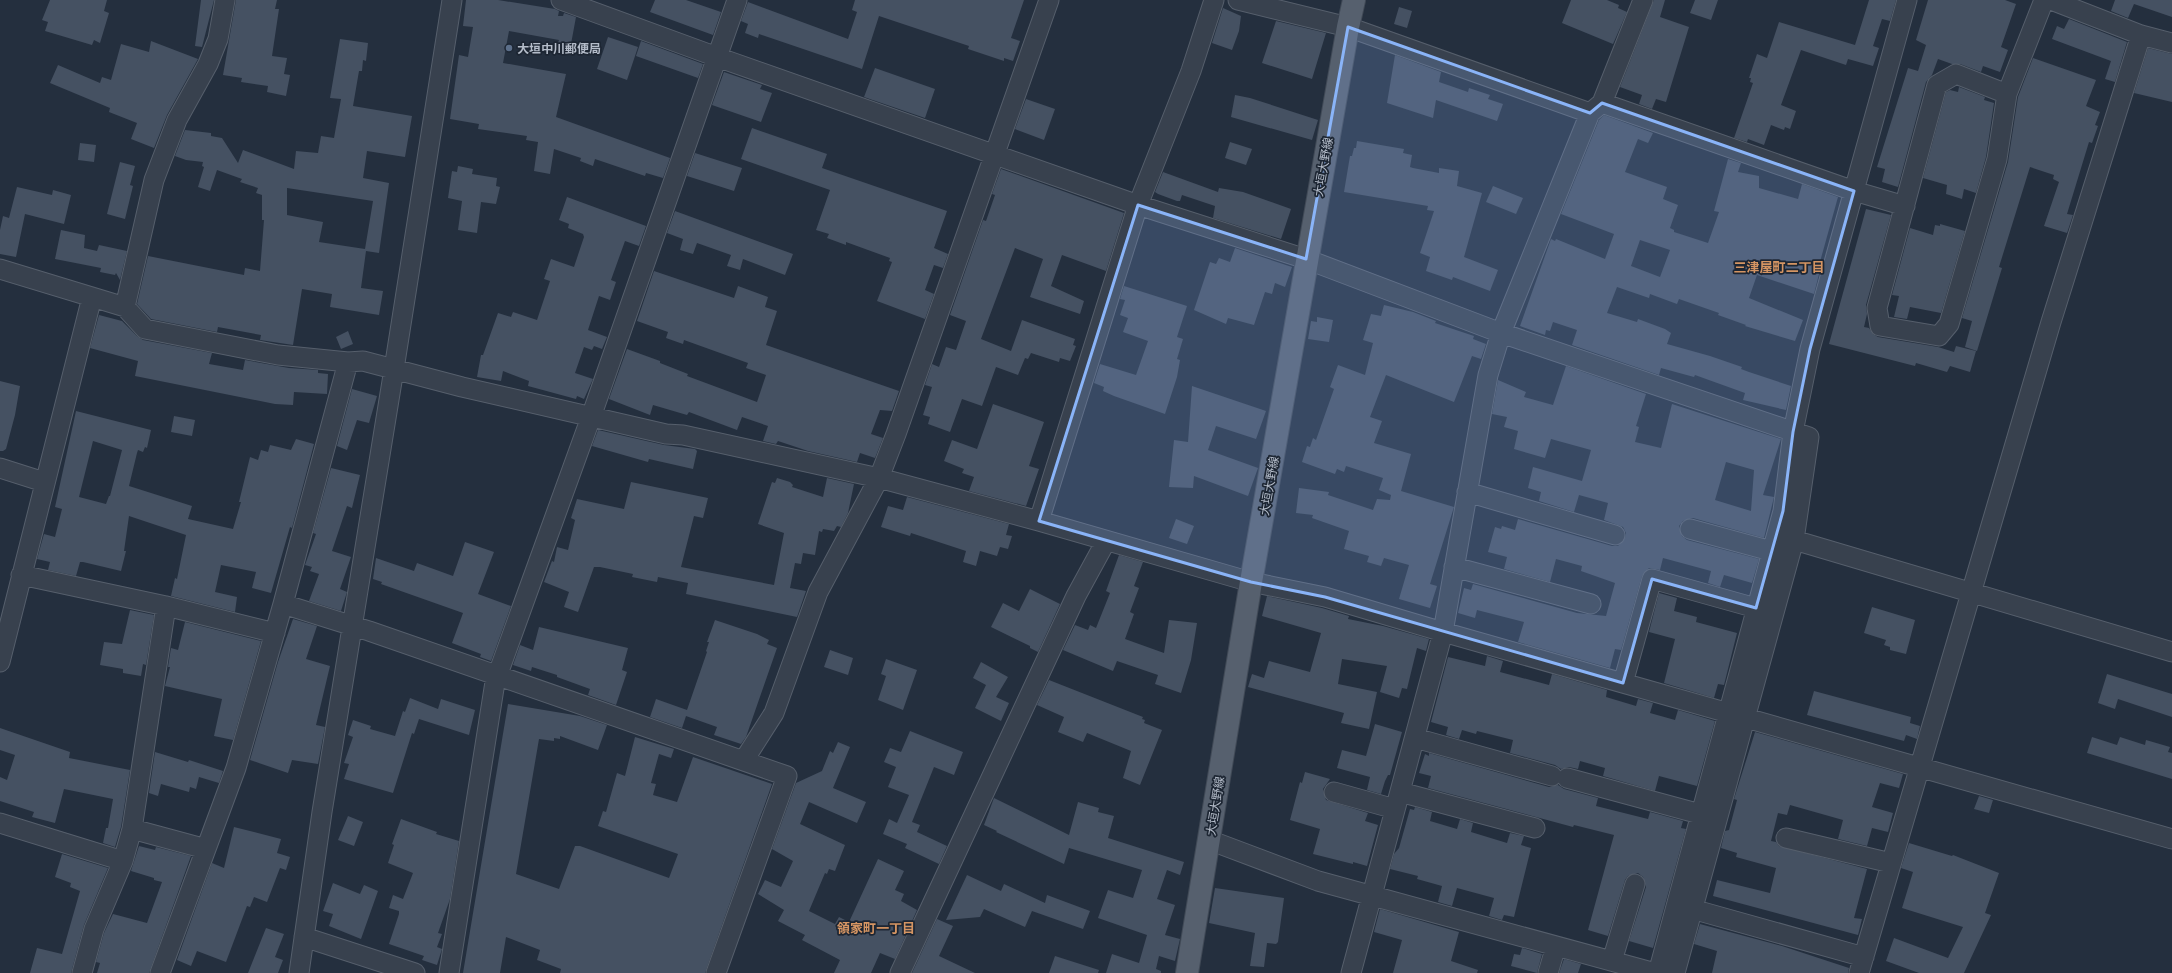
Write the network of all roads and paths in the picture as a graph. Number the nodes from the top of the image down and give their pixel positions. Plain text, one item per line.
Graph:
1 (452, 0) edge
2 (560, 0) edge
3 (737, 0) edge
4 (1049, 0) edge
5 (1214, 0) edge
6 (1238, 0) edge
7 (1354, 0) edge
8 (1644, 0) edge
9 (1907, 0) edge
10 (2044, 0) edge
11 (2051, 0) edge
12 (224, 1) edge
13 (1348, 27) junction
14 (2141, 35) junction
15 (2172, 43) edge
16 (717, 57) junction
17 (2007, 94) junction
18 (1596, 108) junction
19 (993, 154) junction
20 (1854, 191) junction
21 (1138, 204) junction
22 (1905, 206) junction
23 (1306, 259) junction
24 (0, 269) edge
25 (92, 297) junction
26 (125, 307) junction
27 (1501, 333) junction
28 (348, 362) junction
29 (394, 369) junction
30 (591, 417) junction
31 (1793, 432) junction
32 (0, 468) edge
33 (878, 478) junction
34 (44, 482) junction
35 (1467, 492) junction
36 (1039, 521) junction
37 (1690, 529) dead end
38 (1615, 535) dead end
39 (1794, 540) junction
40 (1106, 541) junction
41 (1772, 551) junction
42 (1454, 566) junction
43 (21, 575) junction
44 (1251, 582) junction
45 (1972, 593) junction
46 (283, 604) junction
47 (1591, 604) dead end
48 (166, 606) junction
49 (1756, 608) junction
50 (352, 625) junction
51 (1443, 632) junction
52 (275, 633) junction
53 (2172, 652) edge
54 (0, 662) edge
55 (498, 676) junction
56 (1623, 683) junction
57 (1736, 714) junction
58 (1415, 738) junction
59 (744, 760) junction
60 (1919, 766) junction
61 (1334, 792) dead end
62 (1397, 800) junction
63 (1700, 814) junction
64 (0, 823) edge
65 (1535, 828) dead end
66 (132, 829) junction
67 (1786, 838) dead end
68 (2172, 839) edge
69 (1209, 840) junction
70 (206, 849) junction
71 (123, 861) junction
72 (1891, 862) junction
73 (1635, 884) dead end
74 (1372, 896) junction
75 (1692, 909) junction
76 (304, 936) junction
77 (1556, 946) junction
78 (1612, 961) junction
79 (1862, 965) edge
80 (82, 973) edge
81 (160, 973) edge
82 (299, 973) edge
83 (415, 973) edge
84 (449, 973) edge
85 (716, 973) edge
86 (900, 973) edge
87 (1188, 973) edge
88 (1351, 973) edge
89 (1548, 973) edge
90 (1657, 973) edge
91 (1675, 973) edge

1 - 29 street
2 - 16 street
3 - 16 street
4 - 19 street
5 - 21 street
6 - 13 street
7 - 13 main road, 大垣大野線
8 - 18 street
9 - 20 street
10 - 17 street
11 - 14 street
12 - 26 street
13 - 18 street
13 - 23 main road, 大垣大野線
14 - 15 street
14 - 45 street
16 - 19 street
16 - 30 street
17 - 22 street
17 - 22 street
18 - 20 street
18 - 27 street
19 - 21 street
19 - 33 street
20 - 22 street
20 - 31 street
21 - 23 street
21 - 36 street
23 - 27 street
23 - 44 main road, 大垣大野線
24 - 25 street
25 - 26 street
25 - 34 street
26 - 28 street
27 - 31 street
27 - 35 street
28 - 29 street
28 - 46 street
29 - 30 street
29 - 50 street
30 - 33 street
30 - 55 street
31 - 39 street
31 - 41 street
32 - 34 street
33 - 36 street
33 - 59 street
34 - 43 street
35 - 38 street
35 - 42 street
36 - 40 street
37 - 41 street
39 - 45 street
39 - 57 street
40 - 44 street
40 - 86 street
41 - 49 street
42 - 47 street
42 - 51 street
43 - 48 street
43 - 54 street
44 - 51 street
44 - 69 main road, 大垣大野線
45 - 53 street
45 - 60 street
46 - 50 street
46 - 52 street
48 - 52 street
48 - 66 street
49 - 56 street
49 - 57 street
50 - 55 street
50 - 76 street
51 - 56 street
51 - 58 street
52 - 70 street
55 - 59 street
55 - 84 street
56 - 57 street
57 - 60 street
57 - 63 street
57 - 75 street
58 - 62 street
58 - 63 street
59 - 85 street
60 - 68 street
60 - 72 street
61 - 62 street
62 - 65 street
62 - 74 street
63 - 90 street
64 - 71 street
66 - 70 street
66 - 71 street
67 - 72 street
69 - 74 street
69 - 87 main road, 大垣大野線
70 - 81 street
71 - 80 street
72 - 79 street
73 - 78 street
74 - 77 street
74 - 88 street
75 - 79 street
75 - 91 street
76 - 82 street
76 - 83 street
77 - 78 street
77 - 89 street
78 - 90 street

